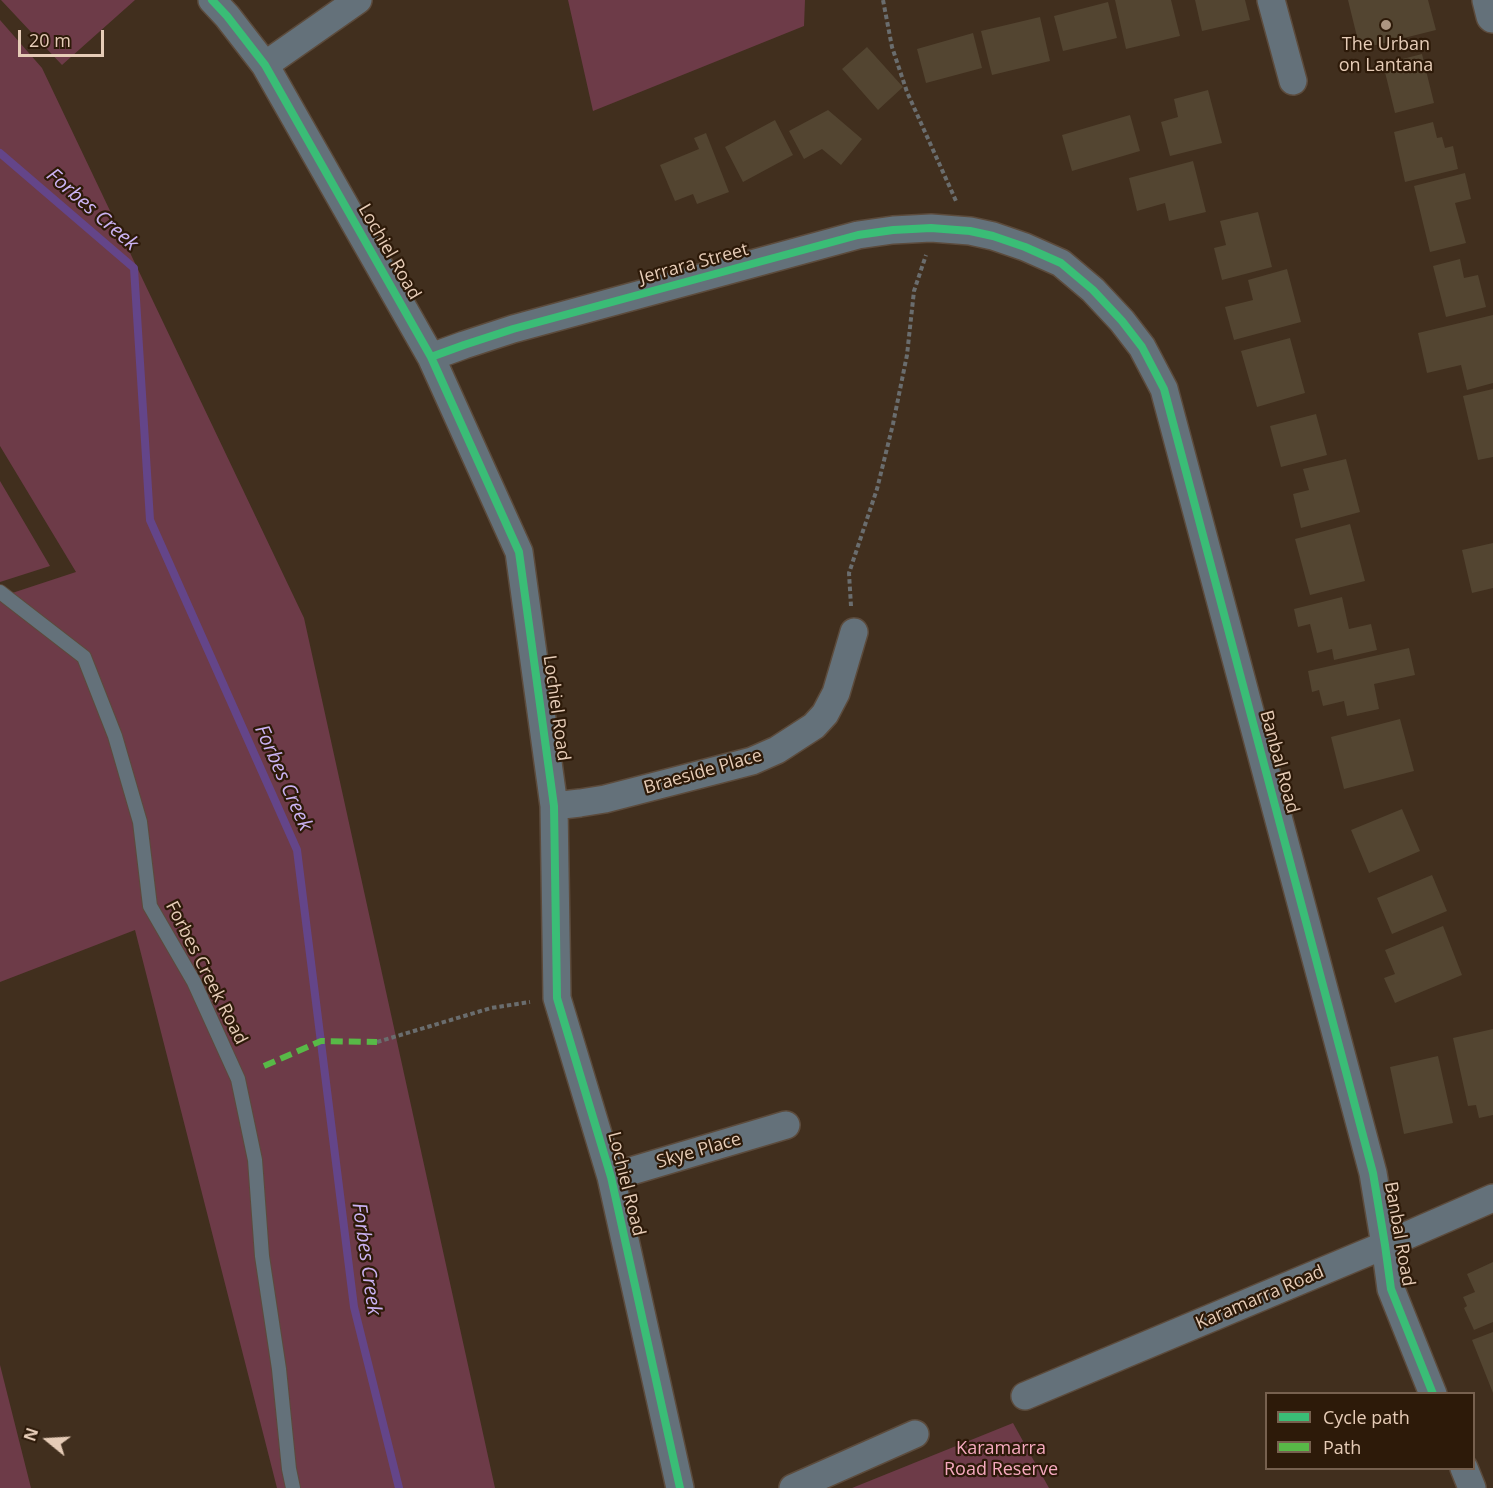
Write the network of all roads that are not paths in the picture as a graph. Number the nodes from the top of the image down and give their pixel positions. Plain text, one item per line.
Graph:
1 (212, 0) edge
2 (358, 0) edge
3 (1271, 0) edge
4 (1489, 0) edge
5 (1493, 16) edge
6 (265, 65) junction
7 (1293, 81) dead end
8 (970, 231) joint
9 (431, 357) junction
10 (0, 592) edge
11 (854, 632) road end
12 (554, 806) junction
13 (786, 1125) dead end
14 (611, 1177) junction
15 (1493, 1198) edge
16 (1385, 1245) junction
17 (1432, 1392) edge
18 (1025, 1396) dead end
19 (915, 1434) dead end
20 (1465, 1470) edge
21 (294, 1488) edge
22 (680, 1488) edge
23 (794, 1488) edge
24 (1472, 1488) edge

1 - 6 street, Lochiel Road
2 - 6 street
3 - 7 street
4 - 5 street
6 - 9 street, Lochiel Road
8 - 9 street, Jerrara Street
8 - 16 street, Banbal Road
9 - 12 street, Lochiel Road
10 - 21 lane, Forbes Creek Road
11 - 12 street, Braeside Place
12 - 14 street, Lochiel Road
13 - 14 street, Skye Place
14 - 22 street, Lochiel Road
15 - 16 street, Karamarra Road
16 - 17 street, Banbal Road
16 - 18 street, Karamarra Road
19 - 23 street
20 - 24 street

